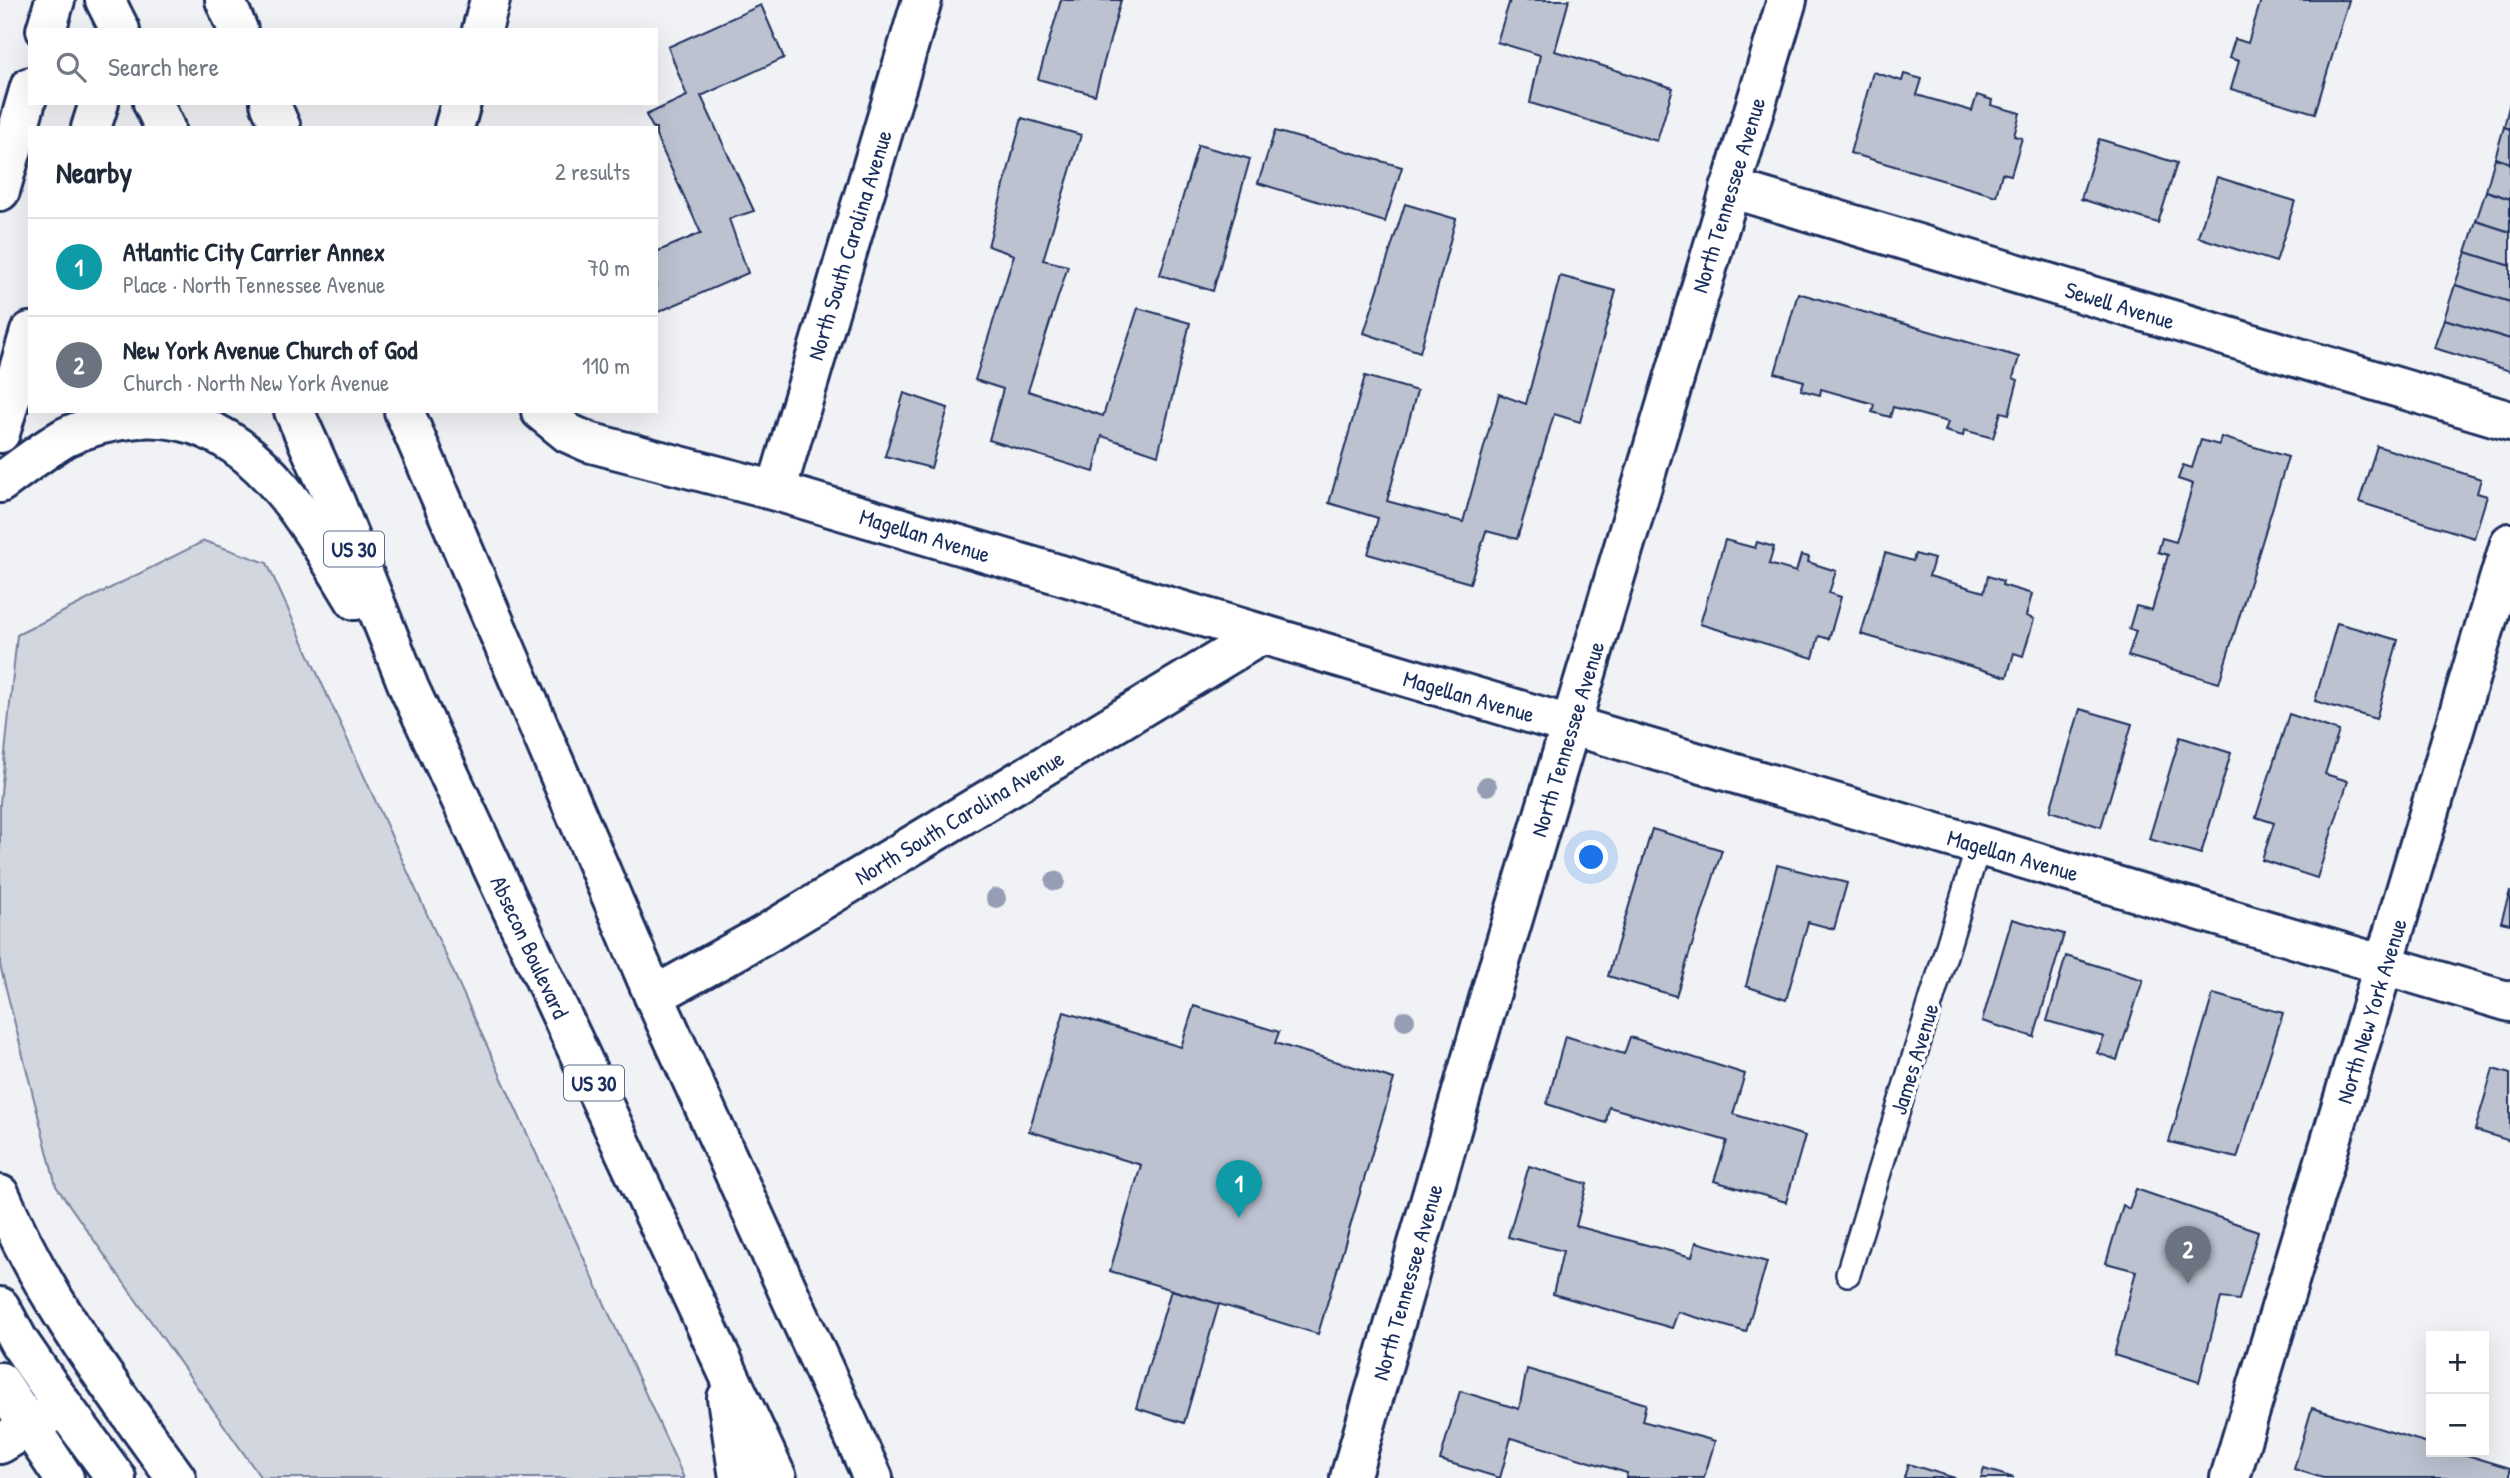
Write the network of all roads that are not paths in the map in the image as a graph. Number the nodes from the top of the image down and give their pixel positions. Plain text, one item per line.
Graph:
1 (55, 0) edge
2 (105, 0) edge
3 (131, 0) edge
4 (225, 0) edge
5 (490, 0) edge
6 (922, 0) edge
7 (1787, 0) edge
8 (47, 28) edge
9 (120, 28) edge
10 (122, 28) edge
11 (237, 28) edge
12 (483, 28) edge
13 (28, 94) edge
14 (98, 105) edge
15 (154, 105) edge
16 (271, 105) edge
17 (460, 105) edge
18 (92, 126) edge
19 (164, 126) edge
20 (280, 126) edge
21 (455, 126) edge
22 (1730, 188) junction
23 (0, 191) edge
24 (28, 339) edge
25 (295, 413) edge
26 (405, 413) edge
27 (543, 413) edge
28 (2510, 421) edge
29 (0, 433) edge
30 (0, 483) edge
31 (776, 491) junction
32 (2510, 543) edge
33 (1261, 635) junction
34 (409, 688) junction
35 (1572, 726) junction
36 (1979, 844) junction
37 (2385, 965) junction
38 (654, 996) junction
39 (2510, 1002) edge
40 (0, 1195) edge
41 (1849, 1274) dead end
42 (0, 1307) edge
43 (721, 1354) junction
44 (0, 1382) edge
45 (63, 1406) junction
46 (14, 1435) edge
47 (64, 1478) edge
48 (116, 1478) edge
49 (177, 1478) edge
50 (739, 1478) edge
51 (777, 1478) edge
52 (873, 1478) edge
53 (1350, 1478) edge
54 (2230, 1478) edge

1 - 8 main road
2 - 9 main road
3 - 10 main road
4 - 11 main road
5 - 12 main road
6 - 31 main road, North South Carolina Avenue
7 - 22 main road, North Tennessee Avenue
13 - 23 main road
14 - 18 main road
15 - 19 main road
16 - 20 main road
17 - 21 main road
22 - 28 main road, Sewell Avenue
22 - 35 main road, North Tennessee Avenue
24 - 29 main road
25 - 34 main road, Absecon Boulevard / US 30
26 - 38 main road
27 - 31 main road, Magellan Avenue
30 - 34 main road
31 - 33 main road, Magellan Avenue
32 - 37 main road, North New York Avenue
33 - 35 main road, Magellan Avenue
33 - 38 main road, North South Carolina Avenue
34 - 43 main road, Absecon Boulevard / US 30
35 - 36 main road, Magellan Avenue
35 - 53 main road, North Tennessee Avenue
36 - 37 main road, Magellan Avenue
36 - 41 lane, James Avenue
37 - 39 main road, Magellan Avenue
37 - 54 main road, North New York Avenue
38 - 52 main road
40 - 49 main road
42 - 45 main road
43 - 50 main road
43 - 51 main road, Absecon Boulevard / US 30
44 - 46 main road
45 - 46 main road
45 - 48 main road
46 - 47 main road

